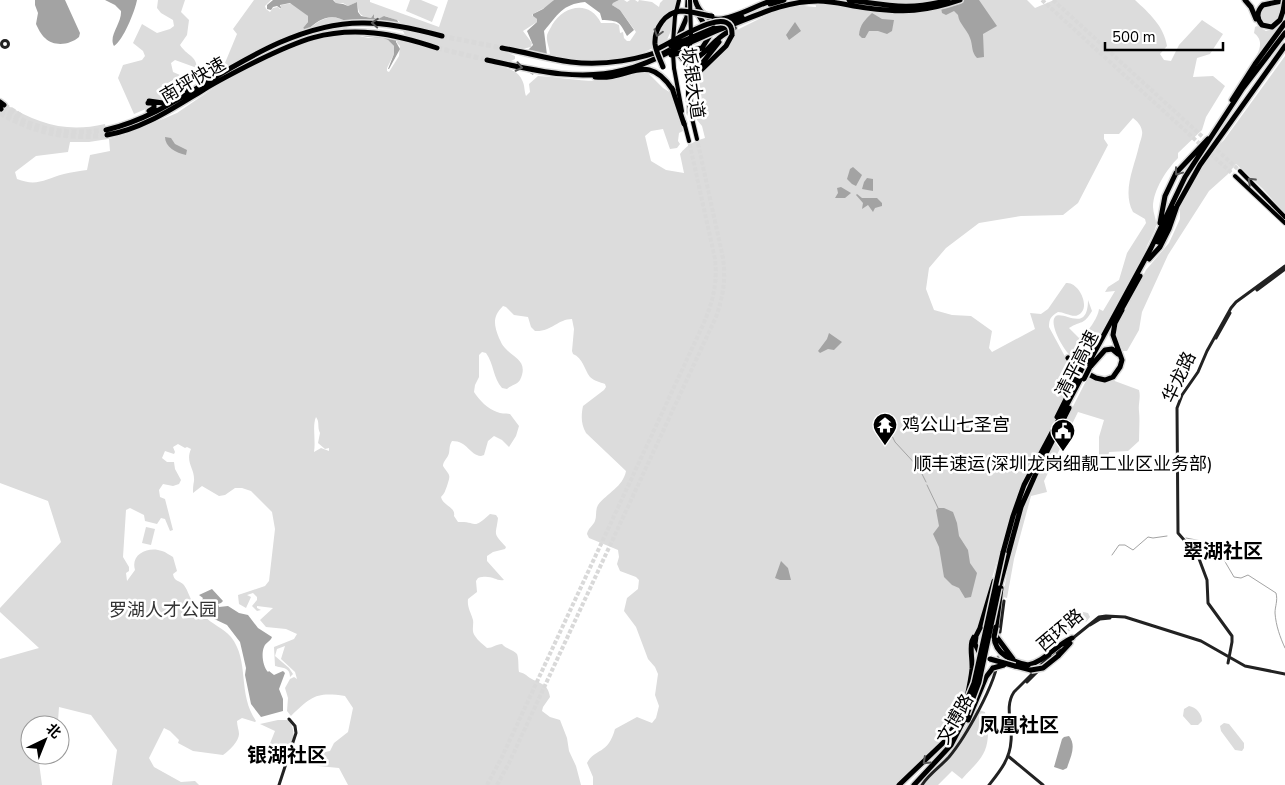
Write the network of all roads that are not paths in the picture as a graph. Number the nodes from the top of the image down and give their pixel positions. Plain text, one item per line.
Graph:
1 (679, 0) edge
2 (690, 0) edge
3 (774, 0) edge
4 (784, 0) edge
5 (849, 0) edge
6 (948, 0) edge
7 (960, 0) edge
8 (1245, 0) edge
9 (1274, 0) edge
10 (1284, 1) edge
11 (763, 3) junction
12 (928, 8) junction
13 (906, 10) junction
14 (1284, 12) edge
15 (755, 15) junction
16 (1285, 23) edge
17 (715, 30) junction
18 (730, 33) junction
19 (1285, 33) edge
20 (442, 36) tunnel mouth
21 (1285, 38) edge
22 (290, 42) junction
23 (705, 45) junction
24 (1285, 46) edge
25 (437, 48) tunnel mouth
26 (502, 48) tunnel mouth
27 (657, 49) junction
28 (671, 51) junction
29 (248, 60) junction
30 (487, 60) tunnel mouth
31 (693, 60) junction
32 (601, 62) junction
33 (579, 76) junction
34 (673, 90) junction
35 (171, 101) junction
36 (163, 108) junction
37 (690, 112) junction
38 (140, 118) junction
39 (684, 124) junction
40 (697, 139) tunnel mouth
41 (689, 141) tunnel mouth
42 (1240, 170) tunnel mouth
43 (1236, 176) tunnel mouth
44 (1285, 217) edge
45 (1285, 223) edge
46 (1158, 236) junction
47 (1149, 259) junction
48 (1285, 267) edge
49 (1138, 273) junction
50 (1127, 300) junction
51 (1069, 360) junction
52 (1089, 367) junction
53 (1082, 379) junction
54 (1047, 443) junction
55 (1005, 553) junction
56 (1004, 601) dead end
57 (981, 629) junction
58 (991, 631) dead end
59 (1000, 632) tunnel mouth
60 (1071, 641) junction
61 (978, 652) dead end
62 (998, 658) tunnel mouth
63 (1229, 658) junction
64 (988, 659) dead end
65 (1016, 664) junction
66 (1285, 675) edge
67 (960, 717) junction
68 (289, 719) dead end
69 (951, 745) junction
70 (1009, 756) junction
71 (918, 784) edge
72 (279, 785) edge
73 (899, 785) edge
74 (990, 785) edge
75 (1042, 785) edge

1 - 39 main road, 坂银大道, bridge
2 - 11 highway
2 - 23 highway
2 - 27 highway
2 - 31 highway
2 - 37 main road, 坂银大道, bridge
3 - 11 highway
4 - 17 highway
5 - 13 highway
6 - 12 highway
7 - 12 highway
8 - 14 highway
9 - 10 main road
10 - 14 highway, bridge
10 - 14 highway
11 -> 34 highway, bridge
12 - 13 highway
13 - 15 highway
15 - 17 highway
15 - 18 highway
16 -> 46 highway
17 - 28 highway, bridge
18 - 27 highway, bridge
18 - 31 highway
18 - 37 highway
19 - 46 highway, 清平高速
20 -> 22 highway
21 - 47 highway, 清平高速
22 - 25 highway
22 - 29 highway, 南坪快速
22 - 38 highway, 南坪快速
23 - 28 highway, bridge
23 - 31 highway
24 - 47 highway
26 - 32 highway
27 - 32 highway
28 - 32 highway
28 - 33 highway
29 - 35 highway
29 - 36 highway, 南坪快速
30 -> 33 highway
33 - 34 highway
34 - 39 highway
35 - 36 highway
35 - 38 highway
36 - 38 highway, 南坪快速
37 - 40 main road, 坂银大道
39 - 41 main road, 坂银大道
44 -> 42 main road
43 - 45 main road
46 - 49 highway, 清平高速
47 - 50 highway, 清平高速
48 - 63 street, 华龙路
48 - 63 street, 华龙路
49 - 51 highway
49 - 52 highway, 清平高速
50 - 51 highway
50 - 52 highway, 清平高速
51 - 52 highway
51 - 54 highway
52 - 53 highway, 清平高速, bridge
53 - 54 highway, 清平高速
53 - 55 highway, 清平高速
54 - 55 highway, 清平高速
55 - 57 highway, bridge
55 - 65 highway, bridge
55 - 67 highway, 清平高速, bridge
55 - 69 highway, 清平高速, bridge
56 - 59 street
57 - 61 highway, bridge
57 - 67 highway
58 - 65 highway
60 - 63 street, 西环路
60 - 65 highway
60 - 65 highway, bridge
60 - 70 street, 西环路
62 - 71 street, 文博路
63 - 66 street, 西环路
64 - 65 highway, bridge
65 - 69 highway, bridge
67 -> 73 highway, 清平高速
68 - 72 street
69 - 71 highway, 清平高速
70 - 74 street, 西环路
70 - 75 street

